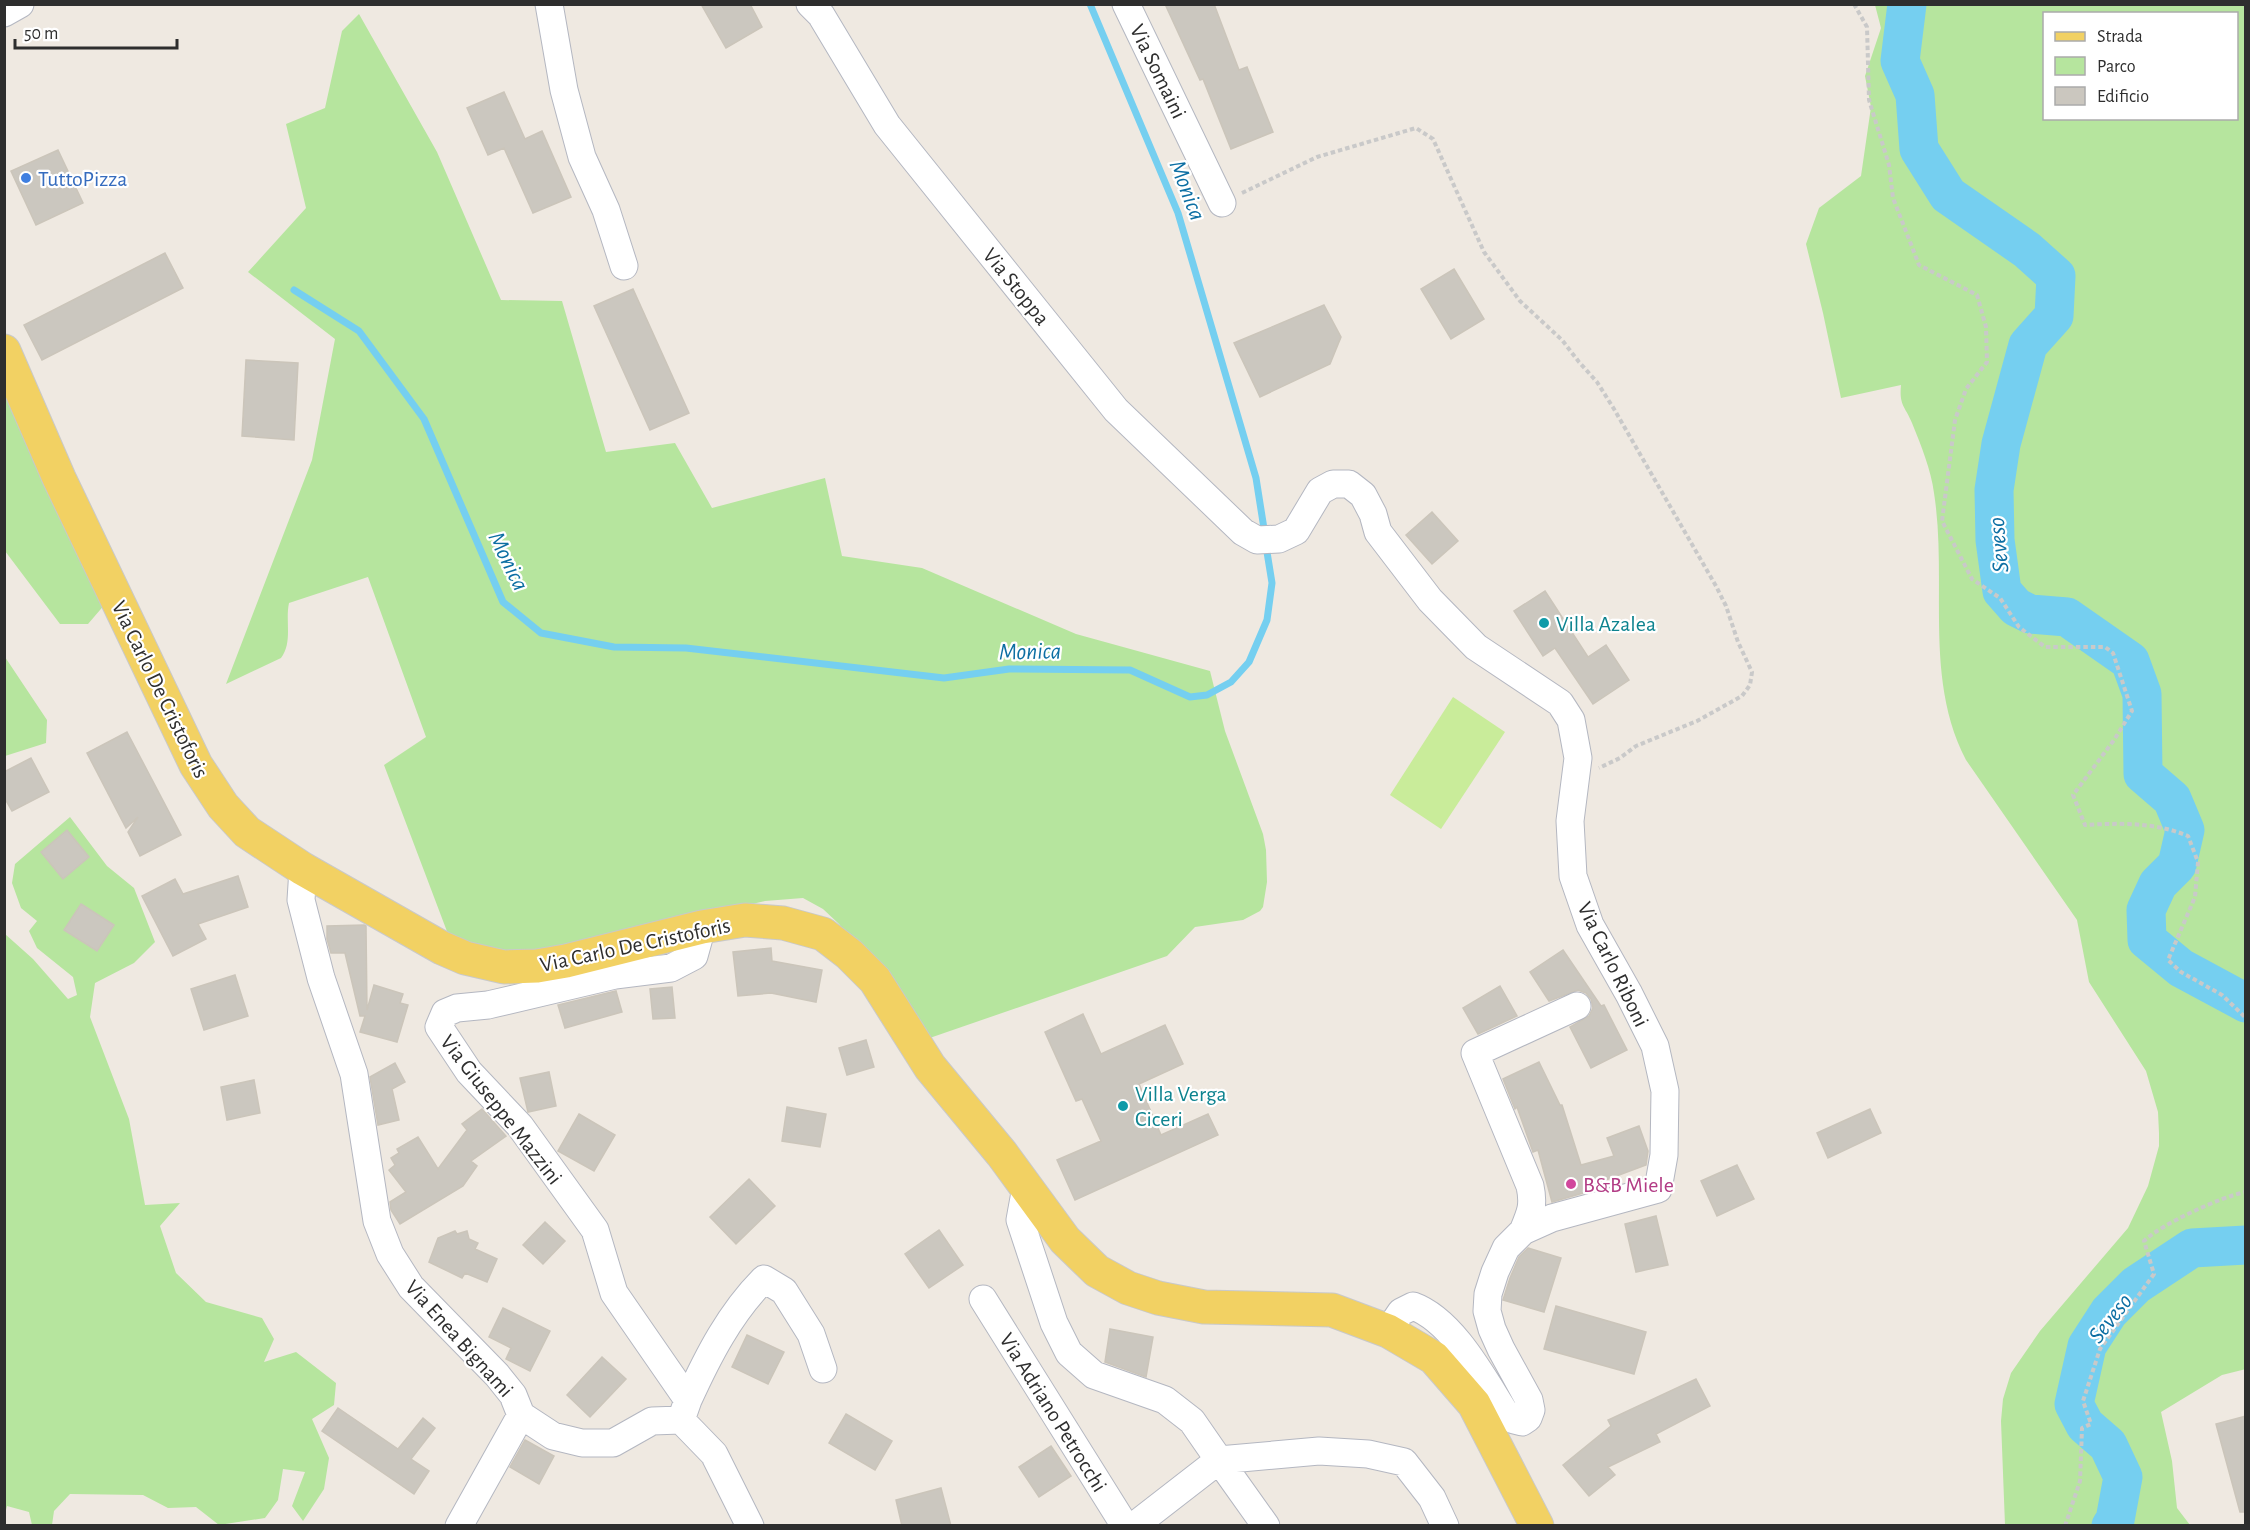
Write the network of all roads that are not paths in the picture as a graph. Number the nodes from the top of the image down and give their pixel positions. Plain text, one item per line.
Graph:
1 (20, 4) edge
2 (549, 4) edge
3 (810, 4) edge
4 (1126, 4) edge
5 (4, 13) edge
6 (1222, 203) road end
7 (624, 266) dead end
8 (4, 351) edge
9 (1268, 540) joint
10 (303, 869) junction
11 (702, 927) junction
12 (1577, 1006) dead end
13 (1026, 1187) junction
14 (1523, 1231) junction
15 (983, 1299) dead end
16 (1388, 1331) junction
17 (823, 1369) dead end
18 (684, 1410) junction
19 (521, 1415) junction
20 (1220, 1460) junction
21 (459, 1526) edge
22 (750, 1526) edge
23 (1125, 1526) edge
24 (1134, 1526) edge
25 (1266, 1526) edge
26 (1445, 1526) edge
27 (1537, 1526) edge

1 - 5 street
2 - 7 street
3 - 9 street, Via Stoppa
4 - 6 street, Via Somaini
8 - 10 main road, Via Carlo De Cristoforis
9 - 14 street, Via Carlo Riboni
10 - 11 main road, Via Carlo De Cristoforis
10 - 19 street, Via Enea Bignami
11 - 13 main road, Via Carlo De Cristoforis
11 - 18 street, Via Giuseppe Mazzini
12 - 14 street
13 - 16 main road, Via Carlo De Cristoforis
13 - 20 street
14 - 16 street
15 - 23 street, Via Adriano Petrocchi
16 - 27 main road, Via Carlo De Cristoforis
17 - 18 street
18 - 19 street, Via Enea Bignami
18 - 22 street
19 - 21 street
20 - 24 street
20 - 25 street
20 - 26 street

